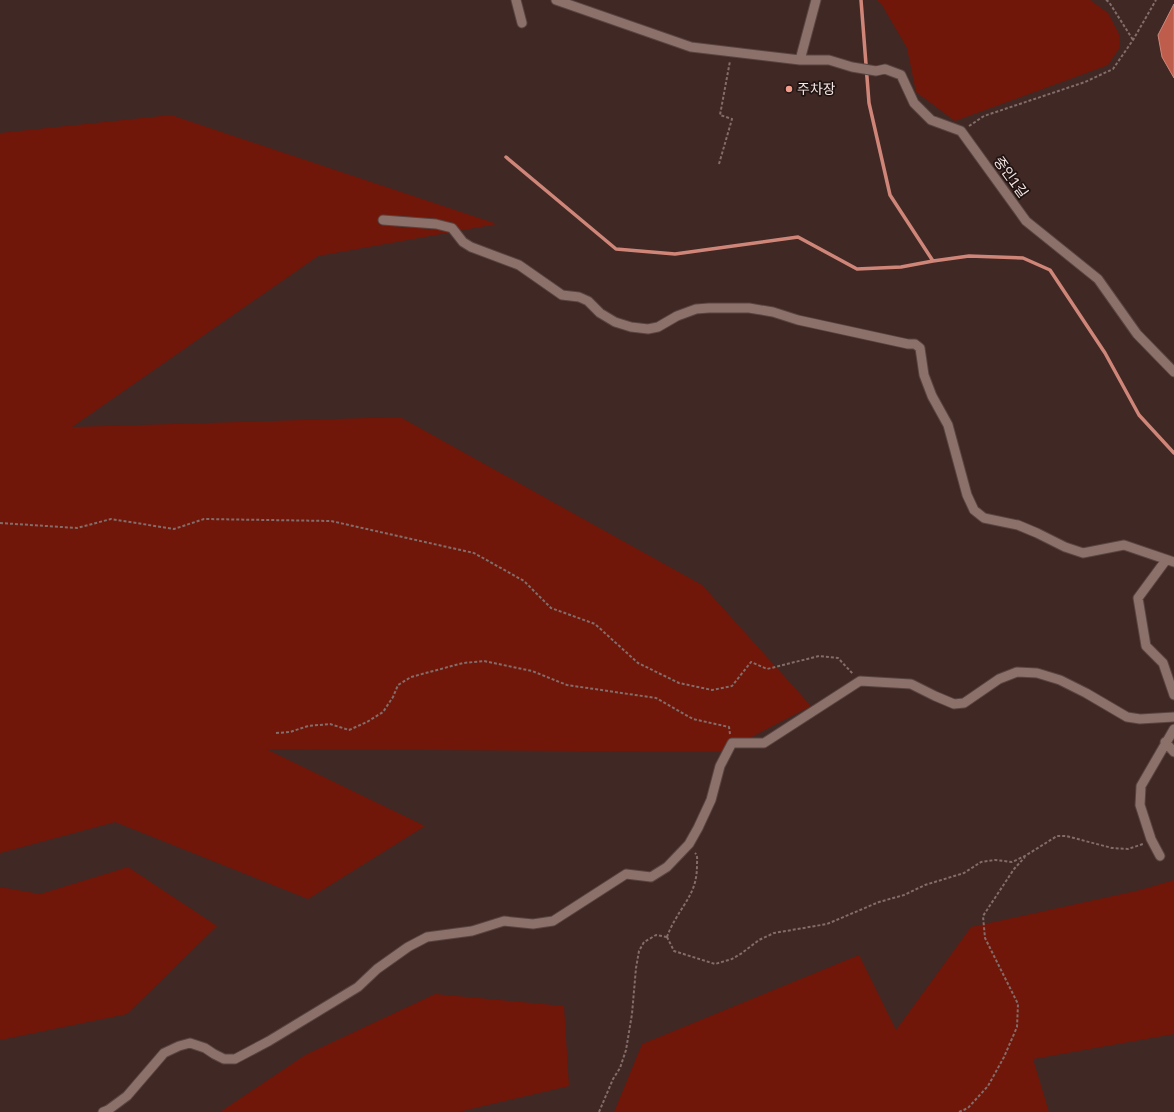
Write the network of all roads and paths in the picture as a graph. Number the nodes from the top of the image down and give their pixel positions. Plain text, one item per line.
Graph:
1 (516, 0) edge
2 (556, 0) edge
3 (816, 0) edge
4 (1106, 0) edge
5 (1156, 0) edge
6 (522, 23) dead end
7 (1133, 40) junction
8 (731, 52) junction
9 (800, 60) junction
10 (961, 131) junction
11 (719, 164) dead end
12 (383, 220) dead end
13 (1174, 372) edge
14 (0, 523) edge
15 (1170, 561) edge
16 (860, 680) junction
17 (1174, 695) edge
18 (1174, 717) edge
19 (1174, 729) edge
20 (276, 733) dead end
21 (732, 742) junction
22 (1165, 742) junction
23 (1174, 752) edge
24 (1151, 839) junction
25 (689, 844) junction
26 (1026, 856) junction
27 (1160, 856) dead end
28 (667, 937) junction
29 (103, 1112) edge
30 (599, 1112) edge
31 (959, 1112) edge

1 - 6 street
2 - 8 street
3 - 9 street
4 - 7 path
5 - 7 path
7 - 10 path
8 - 9 street
8 - 11 path
9 - 10 street
10 - 13 street, 중인1길
12 - 15 street
14 - 16 path
15 - 17 street
16 - 18 street
16 - 21 street
19 - 22 street
20 - 21 path
21 - 25 street
22 - 23 street
22 - 24 street
24 - 26 path
24 - 27 street
25 - 28 path
25 - 29 street
26 - 28 path
26 - 31 path
28 - 30 path

